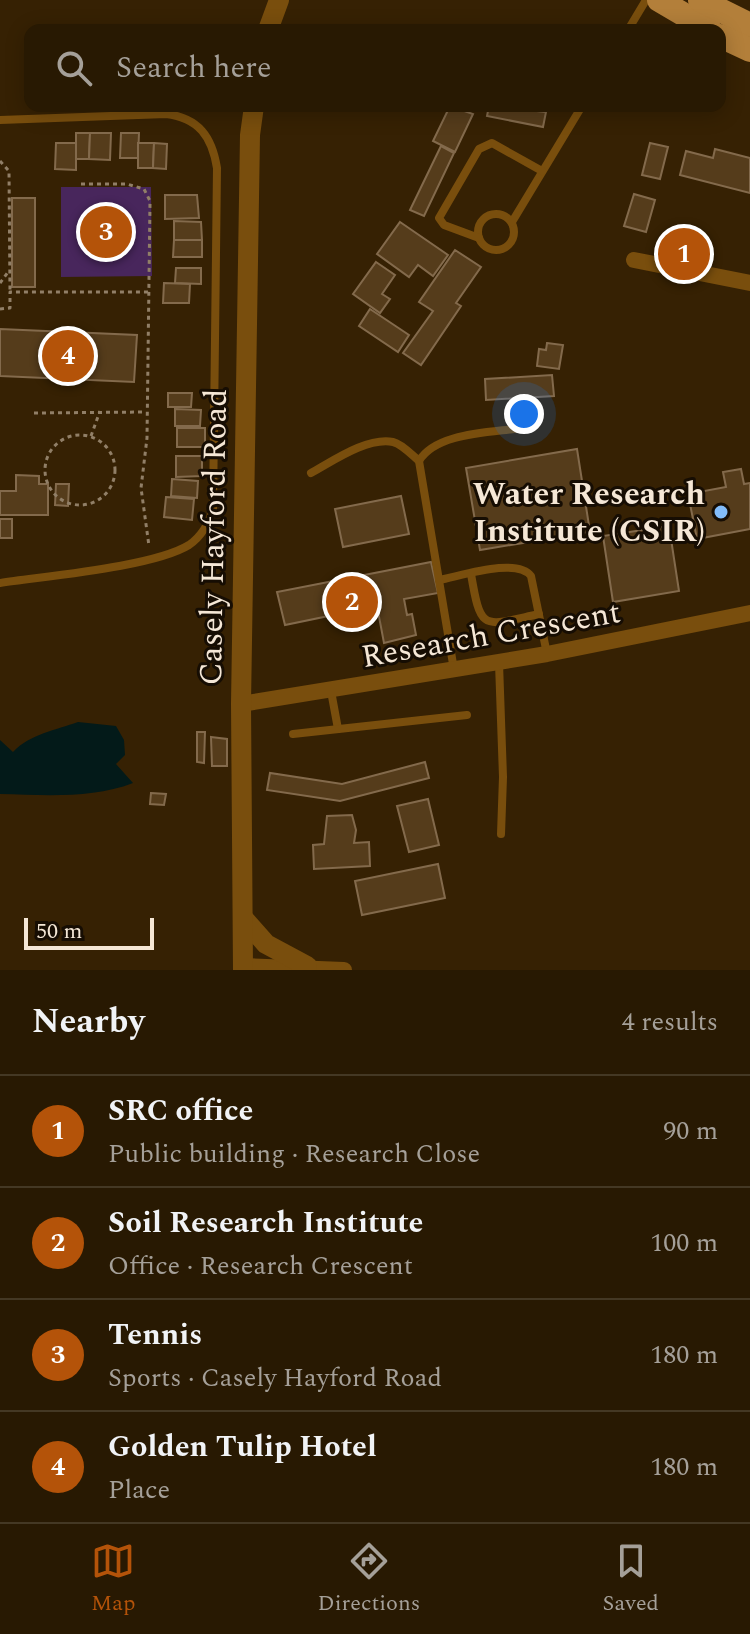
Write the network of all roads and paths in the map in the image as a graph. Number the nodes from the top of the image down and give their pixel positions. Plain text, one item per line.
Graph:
1 (279, 0) edge
2 (646, 0) edge
3 (659, 0) edge
4 (700, 0) edge
5 (270, 24) edge
6 (632, 24) edge
7 (700, 24) edge
8 (750, 25) edge
9 (726, 39) edge
10 (750, 50) edge
11 (253, 112) edge
12 (578, 112) edge
13 (1, 122) edge
14 (0, 161) edge
15 (542, 171) junction
16 (81, 184) dead end
17 (512, 222) junction
18 (479, 238) junction
19 (634, 260) dead end
20 (8, 272) junction
21 (0, 283) edge
22 (750, 283) edge
23 (10, 292) junction
24 (149, 292) junction
25 (0, 309) edge
26 (100, 411) junction
27 (147, 412) junction
28 (34, 413) dead end
29 (528, 427) dead end
30 (91, 436) junction
31 (419, 461) junction
32 (311, 473) dead end
33 (151, 558) junction
34 (471, 574) junction
35 (439, 580) junction
36 (0, 583) edge
37 (750, 613) edge
38 (539, 614) junction
39 (547, 654) junction
40 (499, 663) junction
41 (454, 670) junction
42 (331, 691) junction
43 (241, 704) junction
44 (467, 715) dead end
45 (338, 729) junction
46 (293, 734) dead end
47 (501, 834) dead end
48 (243, 918) junction
49 (243, 968) edge
50 (304, 968) edge
51 (344, 970) edge

1 - 5 street
2 - 6 lane
3 - 7 main road
4 - 8 main road
9 - 10 main road
11 - 43 street, Casely Hayford Road
12 - 15 lane
13 - 33 lane
14 - 20 path
15 - 17 lane
15 - 18 lane
16 - 24 path
17 - 18 lane
17 - 18 lane
19 - 22 street
20 - 21 path
20 - 23 path
23 - 24 path
23 - 25 path
24 - 27 path
26 - 27 path
26 - 28 path
26 - 30 path
27 - 33 path
29 - 31 lane
30 - 30 path
31 - 32 lane
31 - 35 lane
33 - 36 lane
34 - 35 lane
34 - 38 lane
34 - 38 lane
35 - 41 lane
37 - 39 street, Research Crescent
38 - 39 lane
39 - 40 street, Research Crescent
40 - 41 street, Research Crescent
40 - 47 lane
41 - 42 street, Research Crescent
42 - 43 street, Research Crescent
42 - 45 lane
43 - 48 street, Casely Hayford Road
44 - 45 lane
45 - 46 lane
48 - 49 street, Casely Hayford Road
48 - 50 street
49 - 50 street
50 - 51 street

